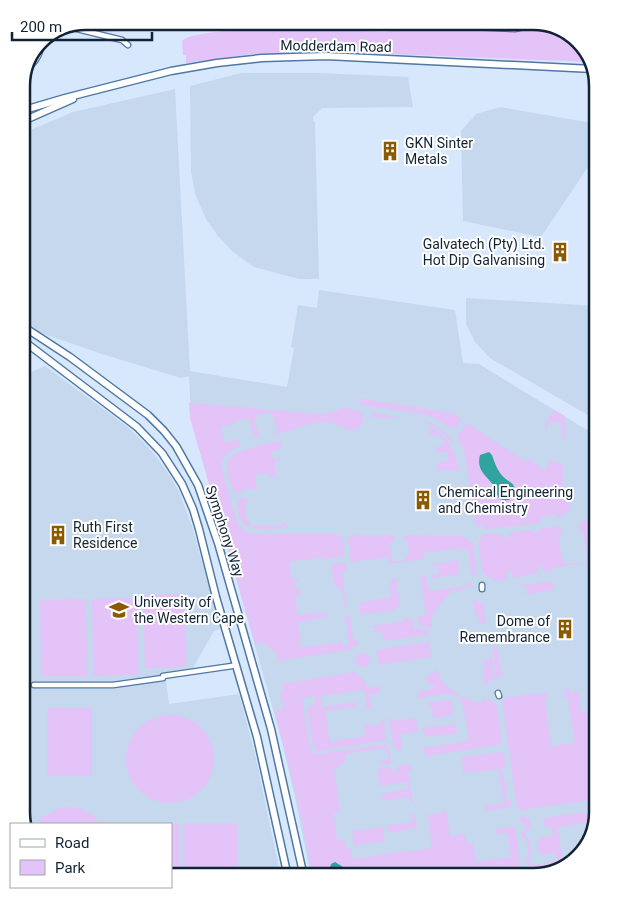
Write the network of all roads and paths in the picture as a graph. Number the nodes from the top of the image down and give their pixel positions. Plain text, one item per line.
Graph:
1 (79, 30) edge
2 (128, 45) dead end
3 (586, 69) edge
4 (83, 94) junction
5 (30, 108) edge
6 (30, 118) edge
7 (30, 331) edge
8 (30, 346) edge
9 (232, 666) dead end
10 (34, 685) dead end
11 (286, 868) edge
12 (302, 868) edge

1 - 2 street
3 - 4 main road, Modderdam Road
4 - 5 main road, Modderdam Road
4 - 6 main road, Modderdam Road
7 - 12 main road, Symphony Way
8 - 11 main road, Symphony Way
9 - 10 street

